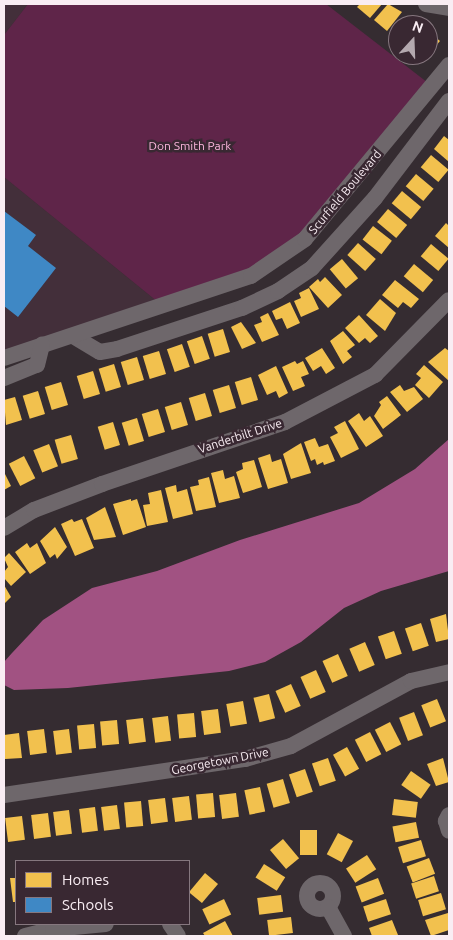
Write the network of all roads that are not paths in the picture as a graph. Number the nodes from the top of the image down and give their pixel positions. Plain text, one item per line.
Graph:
1 (426, 4) edge
2 (449, 8) edge
3 (449, 64) edge
4 (449, 101) edge
5 (449, 300) edge
6 (73, 336) junction
7 (42, 345) junction
8 (4, 358) edge
9 (4, 378) edge
10 (4, 528) edge
11 (449, 672) edge
12 (4, 795) edge
13 (449, 815) edge
14 (449, 831) edge
15 (328, 907) dead end
16 (95, 925) edge
17 (171, 925) edge
18 (25, 936) edge
19 (178, 936) edge
20 (344, 936) edge

1 - 2 street
3 - 6 street, Scurfield Boulevard
4 - 6 street, Scurfield Boulevard
5 - 10 street, Vanderbilt Drive
6 - 7 street, Scurfield Boulevard
7 - 8 street, Scurfield Boulevard
7 - 9 street
11 - 12 street, Georgetown Drive
13 - 14 street
15 - 20 street
16 - 18 street
17 - 19 street

